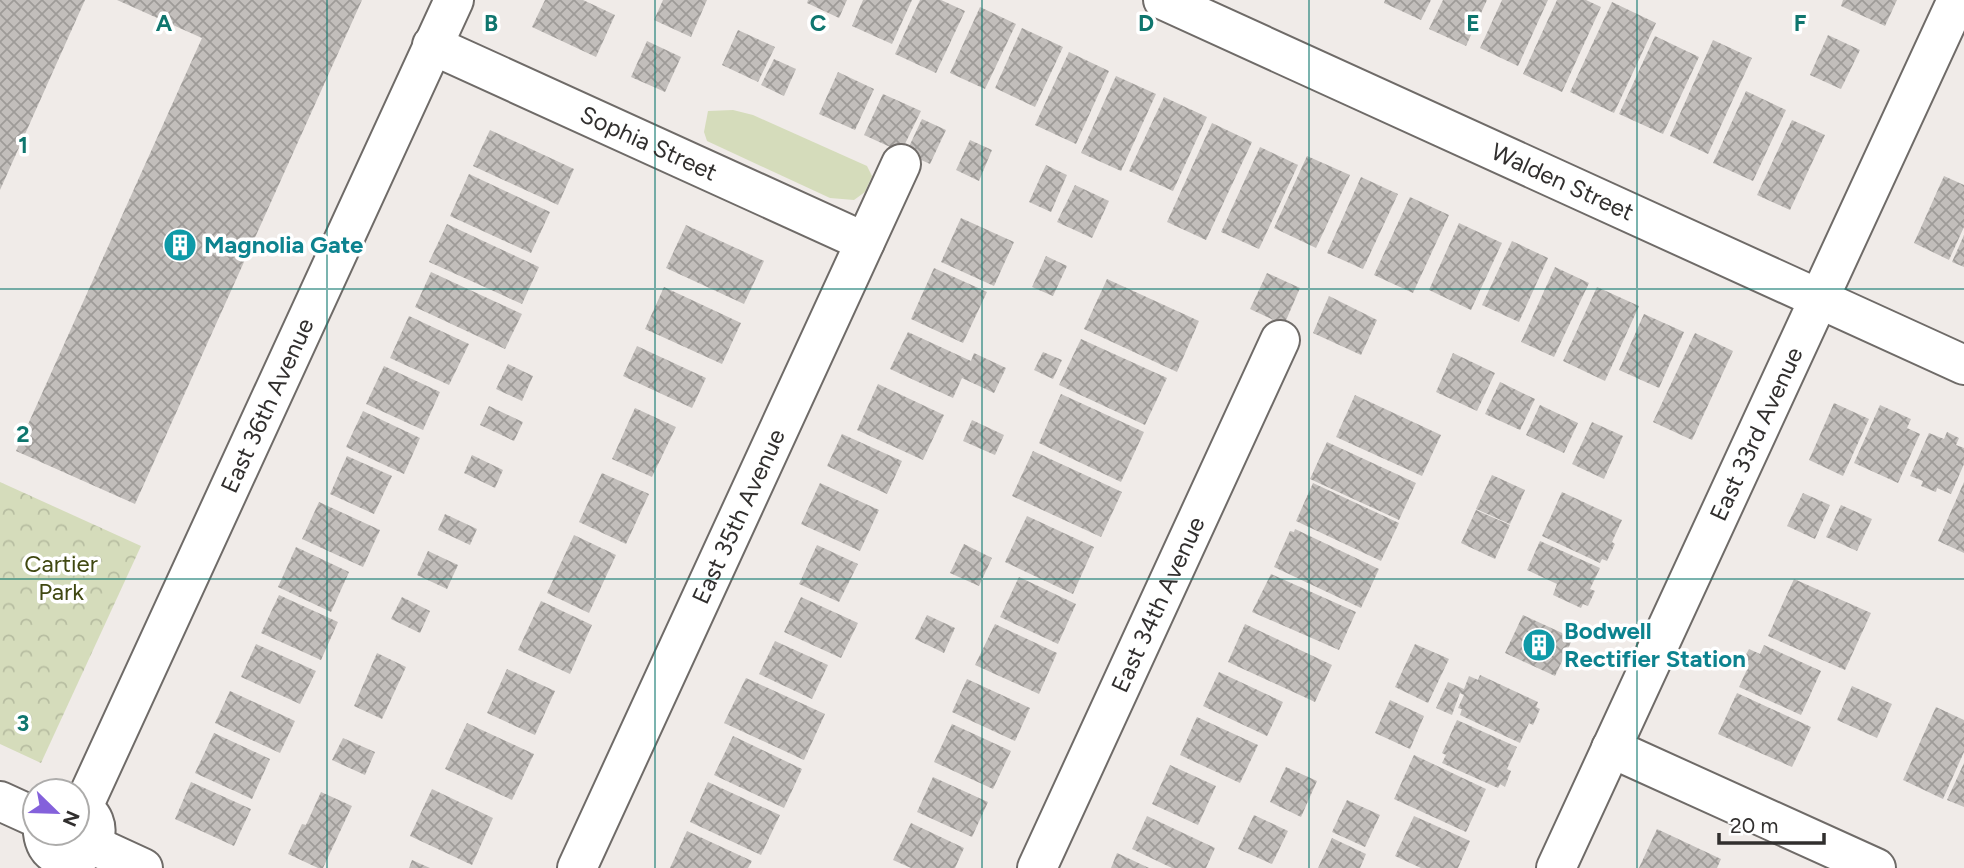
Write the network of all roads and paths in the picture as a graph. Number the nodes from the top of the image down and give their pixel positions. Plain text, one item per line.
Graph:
1 (454, 0) edge
2 (1163, 0) edge
3 (1957, 0) edge
4 (432, 45) junction
5 (901, 164) dead end
6 (865, 243) junction
7 (1818, 298) junction
8 (1280, 340) dead end
9 (1964, 365) edge
10 (1611, 748) junction
11 (91, 782) edge
12 (0, 801) edge
13 (21, 811) edge
14 (91, 818) edge
15 (91, 832) edge
16 (62, 851) edge
17 (143, 868) edge
18 (577, 868) edge
19 (1037, 868) edge
20 (1556, 868) edge
21 (1876, 868) edge

1 - 4 street, East 36th Avenue
2 - 7 street, Walden Street
3 - 7 street, East 33rd Avenue
4 - 6 street, Sophia Street
4 - 11 street, East 36th Avenue
5 - 6 street, East 35th Avenue
6 - 18 street, East 35th Avenue
7 - 9 street, Walden Street
7 - 10 street, East 33rd Avenue
8 - 19 street, East 34th Avenue
10 - 20 street, East 33rd Avenue
10 - 21 street
12 - 13 street
14 - 15 street
16 - 17 street

